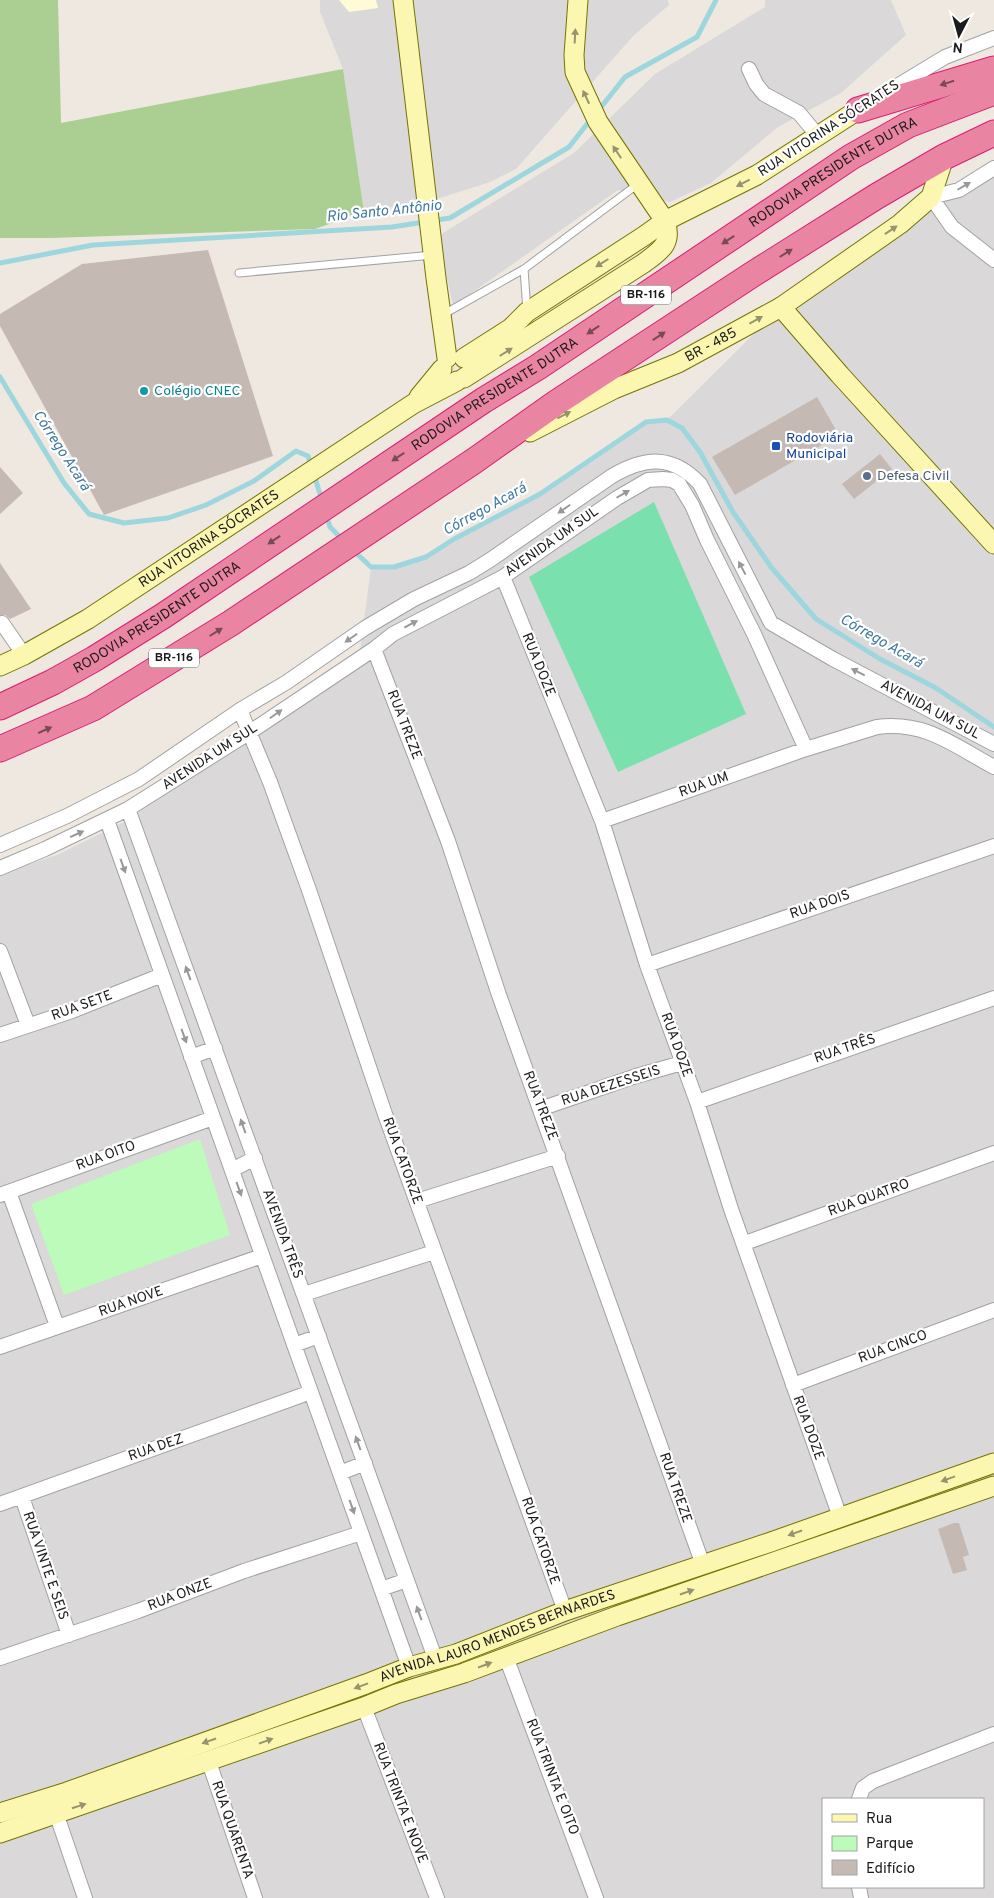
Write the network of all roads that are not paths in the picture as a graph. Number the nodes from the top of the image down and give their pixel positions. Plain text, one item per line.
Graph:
1 (403, 0) edge
2 (578, 0) edge
3 (994, 38) edge
4 (750, 69) dead end
5 (994, 70) edge
6 (994, 92) edge
7 (858, 110) junction
8 (994, 133) edge
9 (819, 136) junction
10 (944, 157) junction
11 (994, 168) edge
12 (638, 184) junction
13 (931, 197) junction
14 (665, 221) junction
15 (433, 256) junction
16 (994, 260) edge
17 (524, 269) junction
18 (239, 273) dead end
19 (781, 307) junction
20 (526, 312) junction
21 (441, 315) junction
22 (453, 363) junction
23 (474, 461) junction
24 (994, 544) edge
25 (503, 577) junction
26 (2, 623) dead end
27 (771, 623) junction
28 (754, 634) junction
29 (374, 649) junction
30 (24, 655) junction
31 (0, 666) edge
32 (286, 682) junction
33 (298, 699) junction
34 (0, 707) edge
35 (240, 710) junction
36 (250, 732) junction
37 (992, 743) edge
38 (0, 748) edge
39 (806, 749) junction
40 (183, 751) junction
41 (980, 760) junction
42 (994, 767) edge
43 (191, 769) junction
44 (128, 809) junction
45 (107, 820) junction
46 (602, 821) junction
47 (40, 828) junction
48 (0, 845) edge
49 (994, 846) edge
50 (44, 849) junction
51 (0, 868) edge
52 (164, 908) junction
53 (142, 919) junction
54 (0, 951) edge
55 (647, 965) junction
56 (162, 975) junction
57 (994, 998) edge
58 (28, 1025) junction
59 (0, 1035) edge
60 (215, 1048) junction
61 (191, 1057) junction
62 (682, 1063) junction
63 (697, 1102) junction
64 (540, 1109) junction
65 (213, 1118) junction
66 (994, 1153) edge
67 (558, 1156) junction
68 (255, 1158) junction
69 (232, 1170) junction
70 (4, 1193) edge
71 (417, 1201) junction
72 (745, 1243) junction
73 (434, 1252) junction
74 (262, 1256) junction
75 (304, 1294) junction
76 (994, 1310) edge
77 (57, 1326) junction
78 (319, 1336) junction
79 (294, 1345) junction
80 (0, 1347) edge
81 (793, 1384) junction
82 (311, 1392) junction
83 (365, 1463) junction
84 (994, 1463) edge
85 (340, 1473) junction
86 (994, 1486) edge
87 (22, 1497) junction
88 (0, 1504) edge
89 (840, 1517) junction
90 (361, 1533) junction
91 (771, 1542) junction
92 (778, 1562) junction
93 (703, 1565) junction
94 (407, 1580) junction
95 (643, 1586) junction
96 (382, 1590) junction
97 (651, 1604) junction
98 (565, 1611) junction
99 (69, 1635) junction
100 (456, 1654) junction
101 (506, 1656) junction
102 (0, 1658) edge
103 (435, 1658) junction
104 (409, 1667) junction
105 (464, 1673) junction
106 (417, 1688) junction
107 (364, 1708) junction
108 (289, 1711) junction
109 (298, 1729) junction
110 (994, 1734) edge
111 (209, 1762) junction
112 (138, 1776) junction
113 (858, 1798) edge
114 (0, 1812) edge
115 (56, 1813) junction
116 (0, 1833) edge
117 (85, 1898) edge
118 (255, 1898) edge
119 (437, 1898) edge
120 (596, 1898) edge

1 - 15 street
12 -> 2 street
3 - 7 street, RUA VITORINA SÓCRATES
4 - 9 street
5 -> 7 highway
6 -> 34 highway, RODOVIA PRESIDENTE DUTRA / BR-116
7 - 9 street, RUA VITORINA SÓCRATES
8 - 10 highway, BR-116
9 -> 14 street, RUA VITORINA SÓCRATES
10 - 13 street
23 -> 10 highway, BR-116
13 -> 11 street
12 - 14 street
12 - 17 lane
13 - 16 street
19 -> 13 street, BR - 485
14 -> 20 street, RUA VITORINA SÓCRATES
22 -> 14 street
15 - 18 lane
15 - 21 street
17 - 20 lane
17 - 21 lane
23 -> 19 street, BR - 485
19 - 24 street
20 - 22 street, RUA VITORINA SÓCRATES
21 - 22 street
22 - 30 street, RUA VITORINA SÓCRATES
38 -> 23 highway, BR-116
25 -> 28 street, AVENIDA UM SUL
29 -> 25 street, AVENIDA UM SUL
25 - 46 street, RUA DOZE
26 - 30 street
27 - 28 street
27 -> 32 street, AVENIDA UM SUL
37 -> 27 street, AVENIDA UM SUL
28 - 39 street, AVENIDA UM SUL
29 - 33 street, AVENIDA UM SUL
29 - 64 street, RUA TREZE
30 - 31 street, RUA VITORINA SÓCRATES
32 - 33 street
32 - 35 street, AVENIDA UM SUL
36 -> 33 street, AVENIDA UM SUL
35 - 36 street, RUA CATORZE
35 - 40 street, AVENIDA UM SUL
36 - 43 street, AVENIDA UM SUL
36 - 71 street, RUA CATORZE
37 - 41 street
39 - 41 street, AVENIDA UM SUL
39 - 46 street, RUA UM
40 - 43 street
40 - 47 street, AVENIDA UM SUL
41 - 42 street, AVENIDA UM SUL
43 - 44 street, AVENIDA UM SUL
44 - 45 street, AVENIDA UM SUL
44 - 52 street, AVENIDA TRÊS
50 -> 45 street, AVENIDA UM SUL
45 -> 53 street, AVENIDA TRÊS
46 - 55 street, RUA DOZE
47 - 48 street, AVENIDA UM SUL
47 - 50 street
49 - 55 street, RUA DOIS
50 - 51 street, AVENIDA UM SUL
52 - 53 street
60 -> 52 street, AVENIDA TRÊS
53 - 56 street, AVENIDA TRÊS
54 - 58 street
55 - 62 street, RUA DOZE
56 - 58 street, RUA SETE
56 -> 61 street, AVENIDA TRÊS
57 - 63 street, RUA TRÊS
58 - 59 street, RUA SETE
60 - 61 street
68 -> 60 street, AVENIDA TRÊS
61 - 65 street, AVENIDA TRÊS
62 - 63 street, RUA DOZE
62 - 64 street, RUA DEZESSEIS
63 - 72 street, RUA DOZE
64 - 67 street, RUA TREZE
65 - 69 street, AVENIDA TRÊS
65 - 70 street, RUA OITO
66 - 72 street, RUA QUATRO
67 - 71 street
67 - 93 street, RUA TREZE
68 - 69 street
68 - 75 street, AVENIDA TRÊS
69 -> 74 street, AVENIDA TRÊS
70 - 77 street
71 - 73 street, RUA CATORZE
72 - 81 street, RUA DOZE
73 - 75 street
73 - 98 street, RUA CATORZE
74 - 77 street, RUA NOVE
74 - 79 street, AVENIDA TRÊS
75 - 78 street, AVENIDA TRÊS
76 - 81 street, RUA CINCO
77 - 80 street, RUA NOVE
78 - 79 street
83 -> 78 street, AVENIDA TRÊS
79 - 82 street, AVENIDA TRÊS
81 - 89 street, RUA DOZE
82 - 85 street, AVENIDA TRÊS
82 - 87 street, RUA DEZ
83 - 85 street
83 - 94 street, AVENIDA TRÊS
84 -> 89 street, AVENIDA LAURO MENDES BERNARDES
85 -> 90 street, AVENIDA TRÊS
86 - 92 street, AVENIDA LAURO MENDES BERNARDES
87 - 88 street, RUA DEZ
87 - 99 street, RUA VINTE E SEIS
89 -> 91 street, AVENIDA LAURO MENDES BERNARDES
90 - 96 street, AVENIDA TRÊS
90 - 99 street, RUA ONZE
91 - 92 street
91 - 93 street, AVENIDA LAURO MENDES BERNARDES
97 -> 92 street, AVENIDA LAURO MENDES BERNARDES
93 - 95 street, AVENIDA LAURO MENDES BERNARDES
94 - 96 street
103 -> 94 street, AVENIDA TRÊS
95 - 97 street
95 - 98 street, AVENIDA LAURO MENDES BERNARDES
96 - 104 street, AVENIDA TRÊS
97 - 101 street, AVENIDA LAURO MENDES BERNARDES
98 - 100 street, AVENIDA LAURO MENDES BERNARDES
99 - 102 street, RUA ONZE
100 - 103 street, AVENIDA LAURO MENDES BERNARDES
100 - 105 street
105 -> 101 street, AVENIDA LAURO MENDES BERNARDES
101 - 120 street, RUA TRINTA E OITO
103 - 104 street, AVENIDA LAURO MENDES BERNARDES
104 - 106 street
104 -> 108 street, AVENIDA LAURO MENDES BERNARDES
105 - 106 street, AVENIDA LAURO MENDES BERNARDES
106 - 107 street, AVENIDA LAURO MENDES BERNARDES
107 - 109 street, AVENIDA LAURO MENDES BERNARDES
107 - 119 street, RUA TRINTA E NOVE
108 - 109 street
108 -> 112 street, AVENIDA LAURO MENDES BERNARDES
111 -> 109 street, AVENIDA LAURO MENDES BERNARDES
110 - 113 street
111 - 112 street, AVENIDA LAURO MENDES BERNARDES
111 - 118 street, RUA QUARENTA
112 - 114 street, AVENIDA LAURO MENDES BERNARDES
115 -> 112 street, AVENIDA LAURO MENDES BERNARDES
115 - 116 street, AVENIDA LAURO MENDES BERNARDES
115 - 117 street

